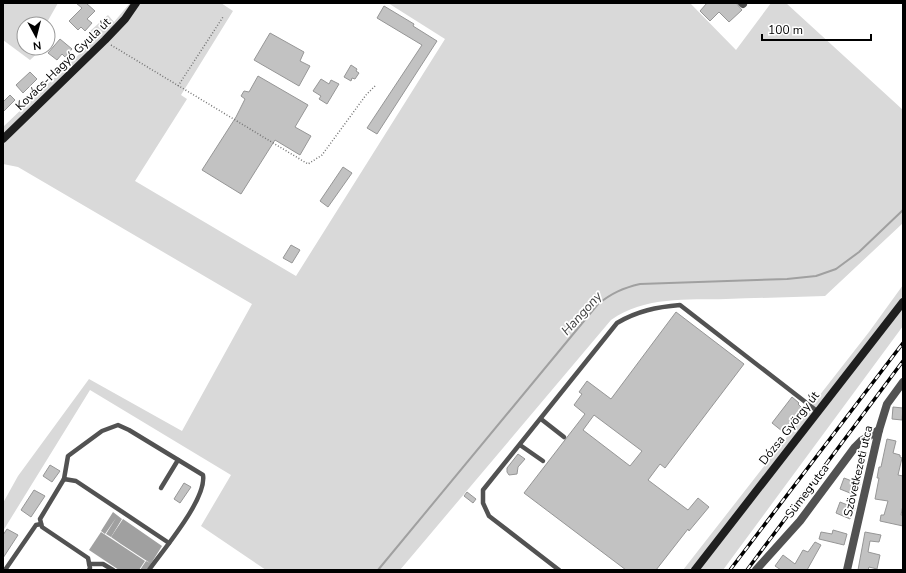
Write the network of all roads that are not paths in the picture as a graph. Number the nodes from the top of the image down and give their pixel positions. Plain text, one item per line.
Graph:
1 (136, 3) edge
2 (3, 139) edge
3 (903, 302) edge
4 (903, 382) edge
5 (817, 411) junction
6 (541, 419) junction
7 (879, 430) junction
8 (564, 437) dead end
9 (520, 445) junction
10 (178, 460) junction
11 (543, 461) dead end
12 (64, 480) junction
13 (161, 488) dead end
14 (41, 524) junction
15 (168, 543) junction
16 (89, 564) junction
17 (4, 570) edge
18 (89, 570) edge
19 (113, 570) edge
20 (149, 570) edge
21 (559, 570) edge
22 (695, 570) edge
23 (756, 570) edge
24 (847, 570) edge

1 - 2 main road, Kovács-Hagyó Gyula út
3 - 5 main road, Dózsa György út
4 - 7 street, Szövetkezeti utca
5 - 6 lane
5 - 22 main road, Dózsa György út
6 - 8 lane
6 - 9 lane
7 - 23 street, Sümeg utca
7 - 24 street, Szövetkezeti utca
9 - 11 lane
9 - 21 lane
10 - 12 lane
10 - 13 lane
10 - 15 lane
12 - 14 lane
12 - 15 lane
14 - 16 lane
14 - 17 lane
15 - 20 lane
16 - 18 lane
16 - 19 lane

